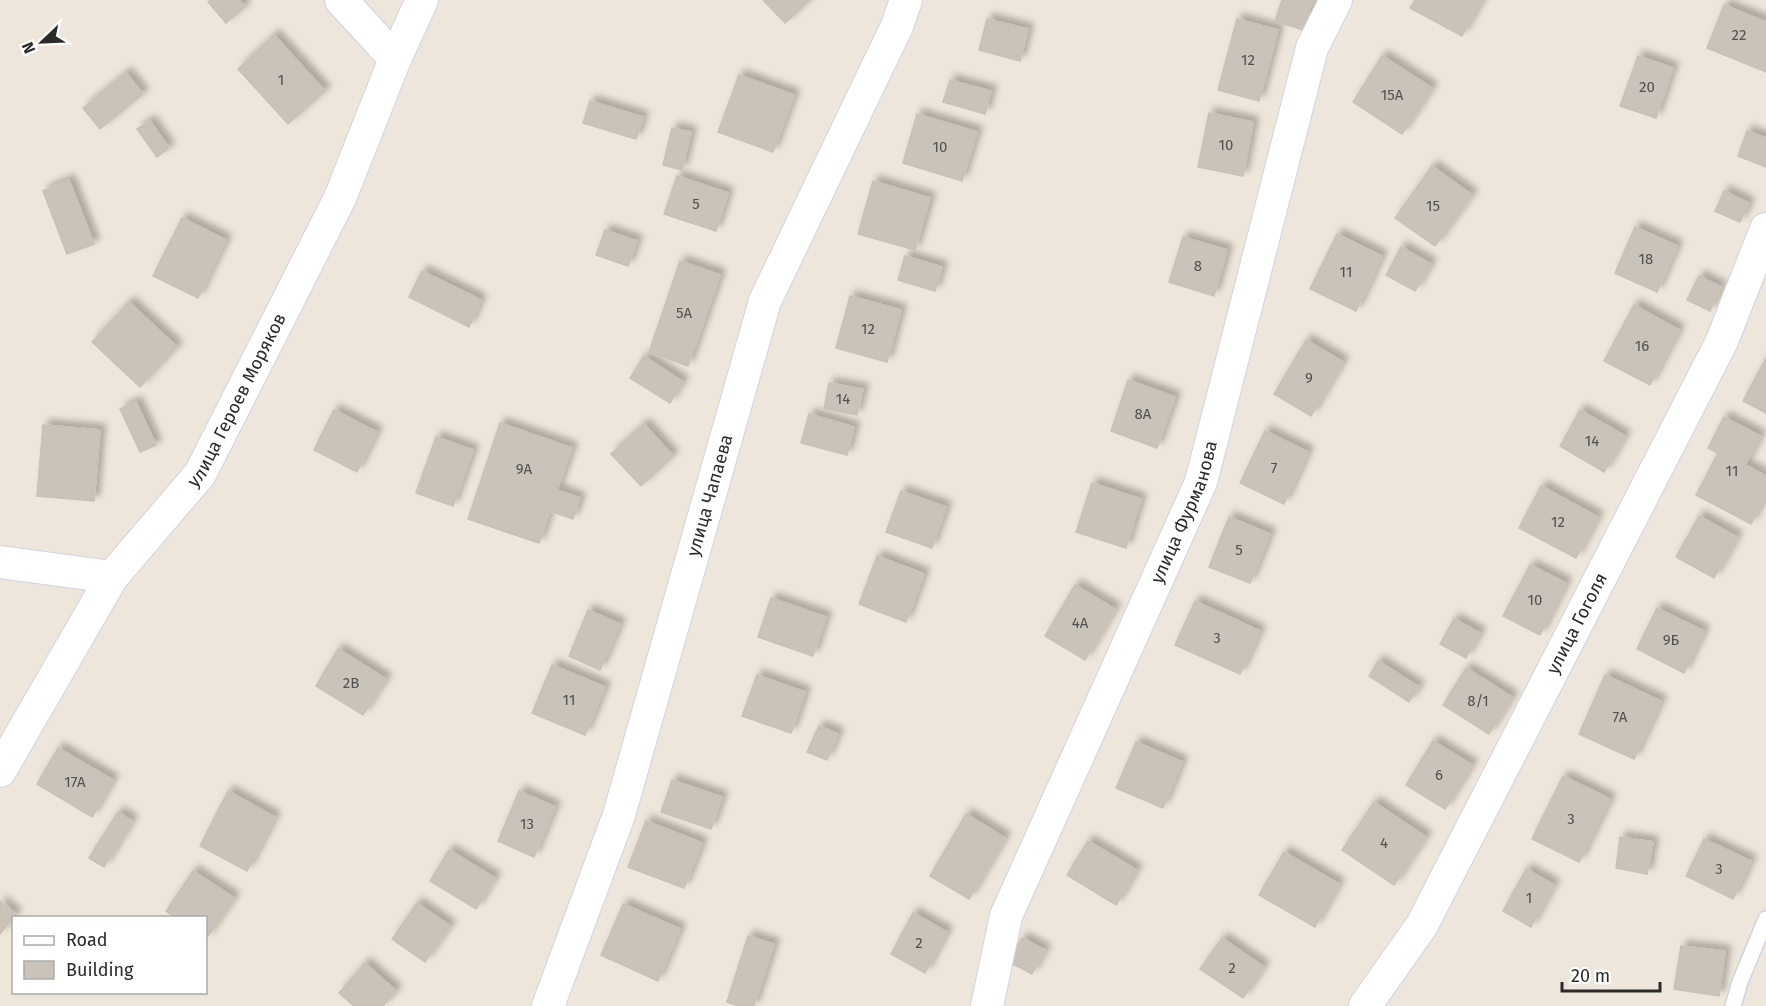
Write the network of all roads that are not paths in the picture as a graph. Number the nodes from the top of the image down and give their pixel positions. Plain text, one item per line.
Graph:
1 (341, 0) edge
2 (422, 0) edge
3 (906, 0) edge
4 (1336, 0) edge
5 (395, 59) junction
6 (1766, 229) edge
7 (0, 562) edge
8 (112, 576) junction
9 (0, 771) edge
10 (1766, 919) edge
11 (548, 1006) edge
12 (987, 1006) edge
13 (1365, 1006) edge
14 (1733, 1006) edge

1 - 5 street
2 - 5 street, улица Героев Моряков
3 - 11 street, улица Чапаева
4 - 12 street, улица Фурманова
5 - 8 street, улица Героев Моряков
6 - 13 street, улица Гоголя
7 - 8 street
8 - 9 street, улица Героев Моряков
10 - 14 lane

